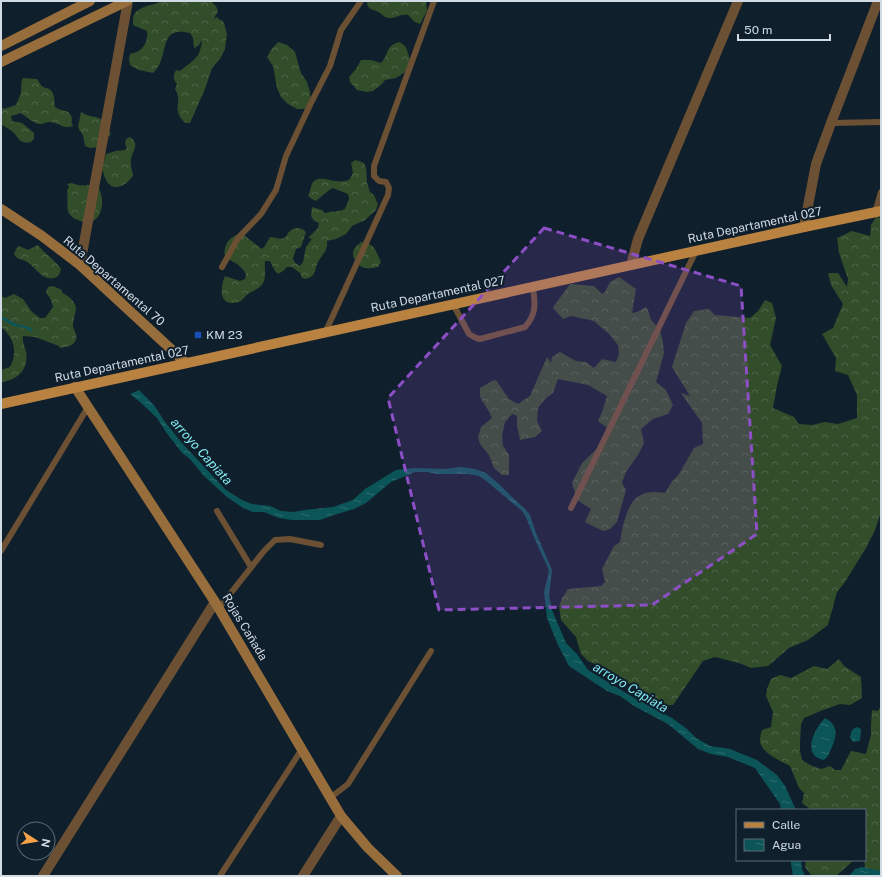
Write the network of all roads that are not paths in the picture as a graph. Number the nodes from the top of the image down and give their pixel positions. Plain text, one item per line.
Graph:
1 (90, 1) edge
2 (127, 1) edge
3 (360, 1) edge
4 (434, 1) edge
5 (738, 1) edge
6 (878, 1) edge
7 (1, 46) edge
8 (1, 62) edge
9 (881, 122) edge
10 (831, 123) junction
11 (881, 192) edge
12 (1, 209) edge
13 (878, 212) edge
14 (804, 227) junction
15 (696, 251) junction
16 (80, 265) junction
17 (631, 265) junction
18 (222, 267) dead end
19 (534, 287) junction
20 (453, 304) junction
21 (325, 333) junction
22 (186, 363) junction
23 (75, 387) junction
24 (1, 404) edge
25 (88, 407) junction
26 (571, 508) dead end
27 (217, 511) dead end
28 (321, 545) dead end
29 (1, 551) edge
30 (251, 567) junction
31 (217, 605) junction
32 (431, 651) dead end
33 (302, 749) junction
34 (330, 798) junction
35 (341, 816) junction
36 (43, 876) edge
37 (220, 876) edge
38 (303, 876) edge
39 (395, 876) edge

1 - 7 main road
2 - 8 main road
2 - 16 street
3 - 18 lane
4 - 21 lane
5 - 17 street
6 - 10 street
9 - 10 lane
10 - 14 street
11 - 13 lane
12 - 16 main road, Ruta Departamental 70
13 - 14 main road, Ruta Departamental 027
14 - 15 main road, Ruta Departamental 027
15 - 17 main road, Ruta Departamental 027
15 - 26 lane
16 - 22 main road, Ruta Departamental 70
17 - 19 main road, Ruta Departamental 027
19 - 20 main road, Ruta Departamental 027
19 - 20 lane
20 - 21 main road, Ruta Departamental 027
21 - 22 main road, Ruta Departamental 027
22 - 23 main road, Ruta Departamental 027
23 - 24 main road, Ruta Departamental 027
23 - 25 main road, Rojas Cañada
25 - 29 lane
25 - 31 main road, Rojas Cañada
27 - 30 lane
28 - 30 lane
30 - 31 lane
31 - 33 main road, Rojas Cañada
31 - 36 street
32 - 34 lane
33 - 34 main road, Rojas Cañada
33 - 37 lane
34 - 35 main road, Rojas Cañada
35 - 38 street
35 - 39 main road, Rojas Cañada

